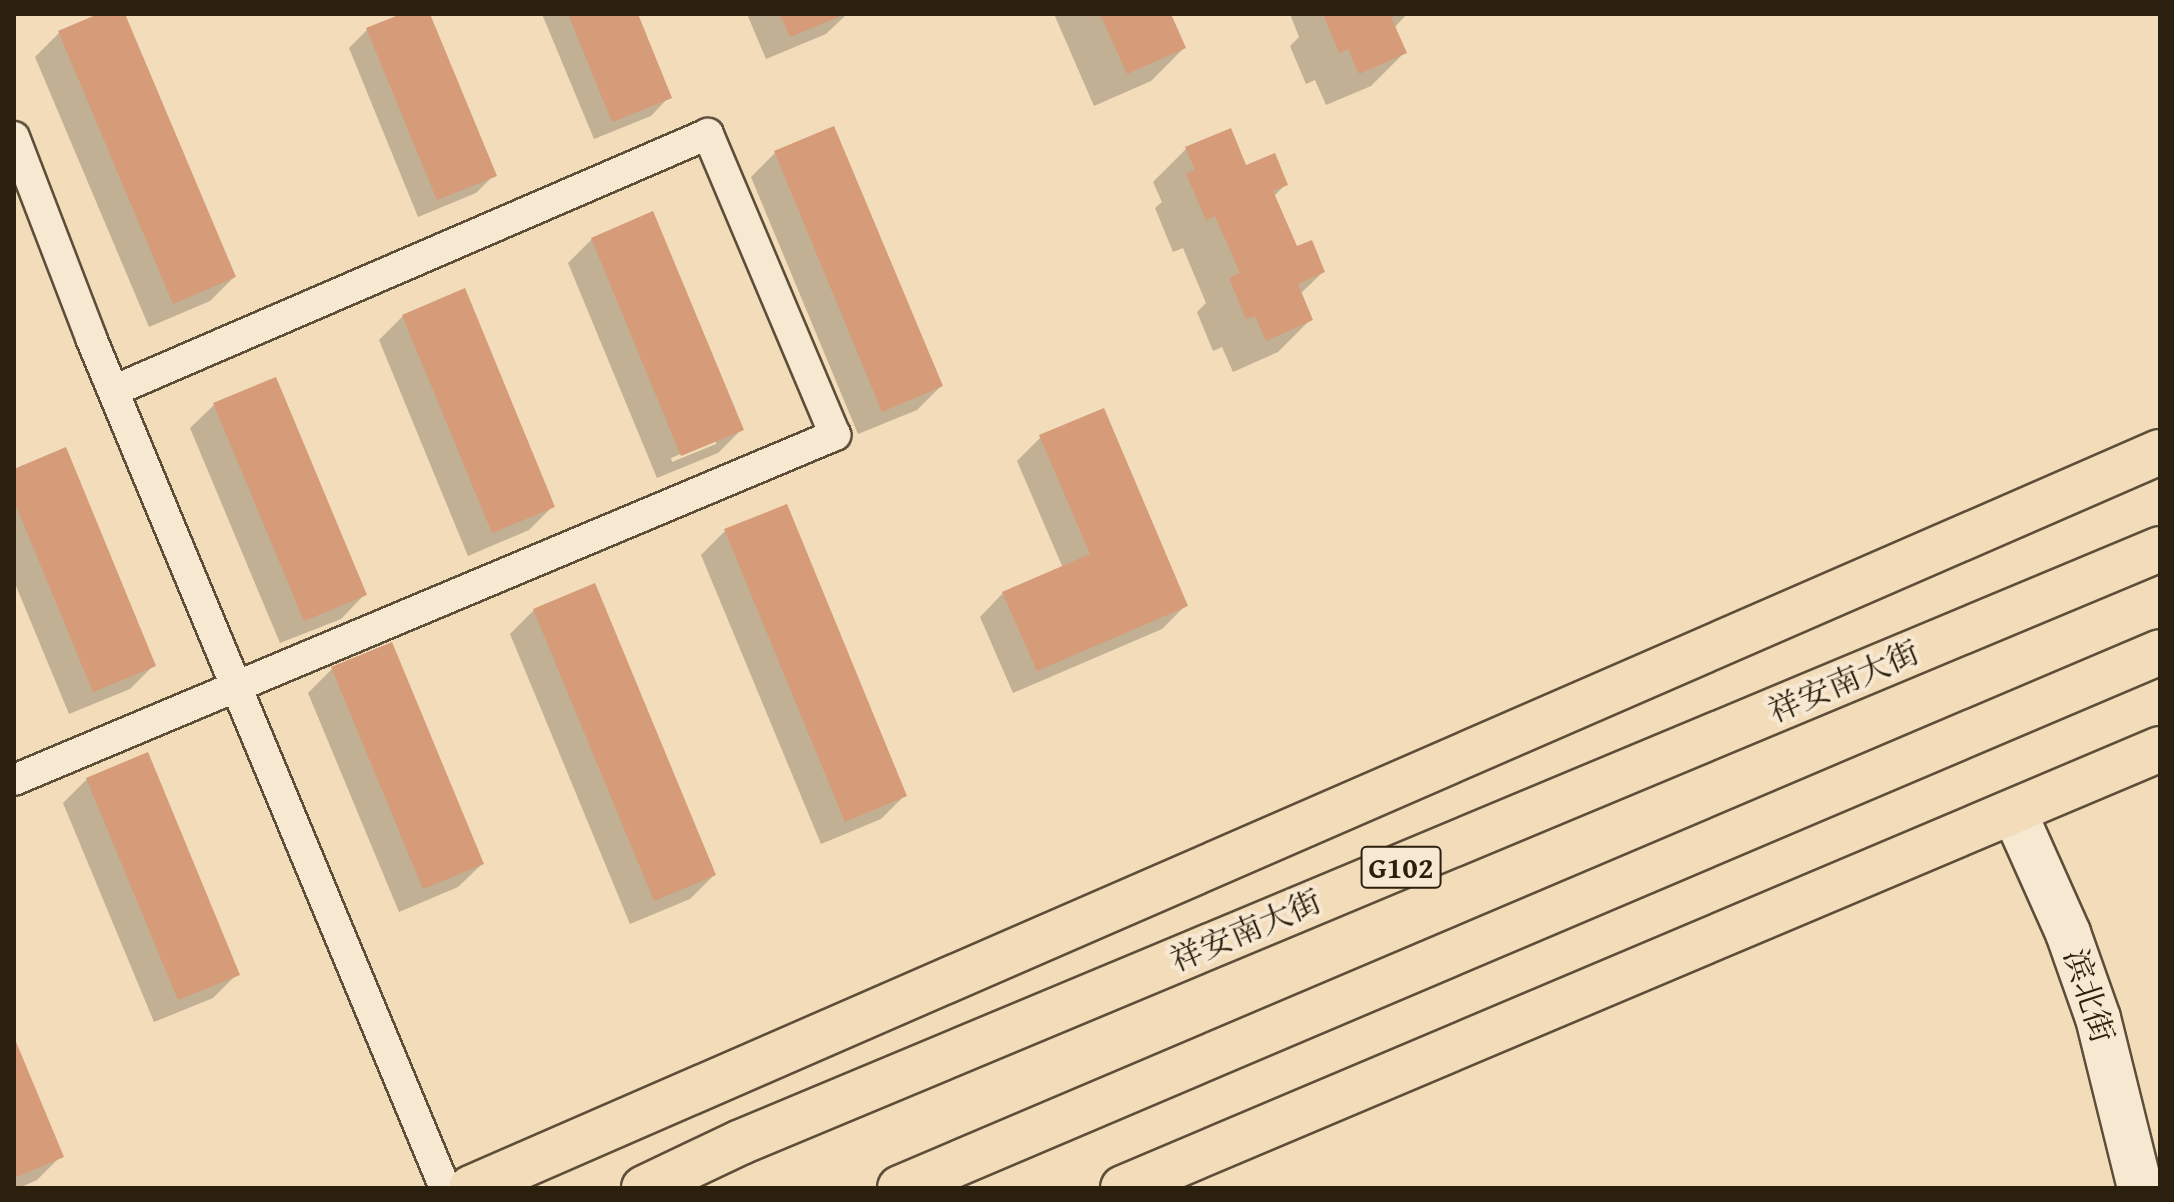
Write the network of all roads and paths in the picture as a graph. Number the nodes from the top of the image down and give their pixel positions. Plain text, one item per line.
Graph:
1 (14, 137) edge
2 (113, 391) junction
3 (2160, 452) edge
4 (2160, 549) edge
5 (2160, 652) edge
6 (237, 684) junction
7 (2160, 749) edge
8 (14, 780) edge
9 (2014, 812) junction
10 (445, 1188) edge
11 (471, 1188) edge
12 (644, 1188) edge
13 (900, 1188) edge
14 (1123, 1188) edge
15 (2140, 1188) edge

1 - 2 street
2 - 6 street
2 - 6 street
3 - 11 highway
4 - 12 highway, 祥安南大街 / G102
5 - 13 highway
6 - 8 street
6 - 10 street
7 - 9 highway
9 - 14 highway
9 - 15 street, 滨北街

